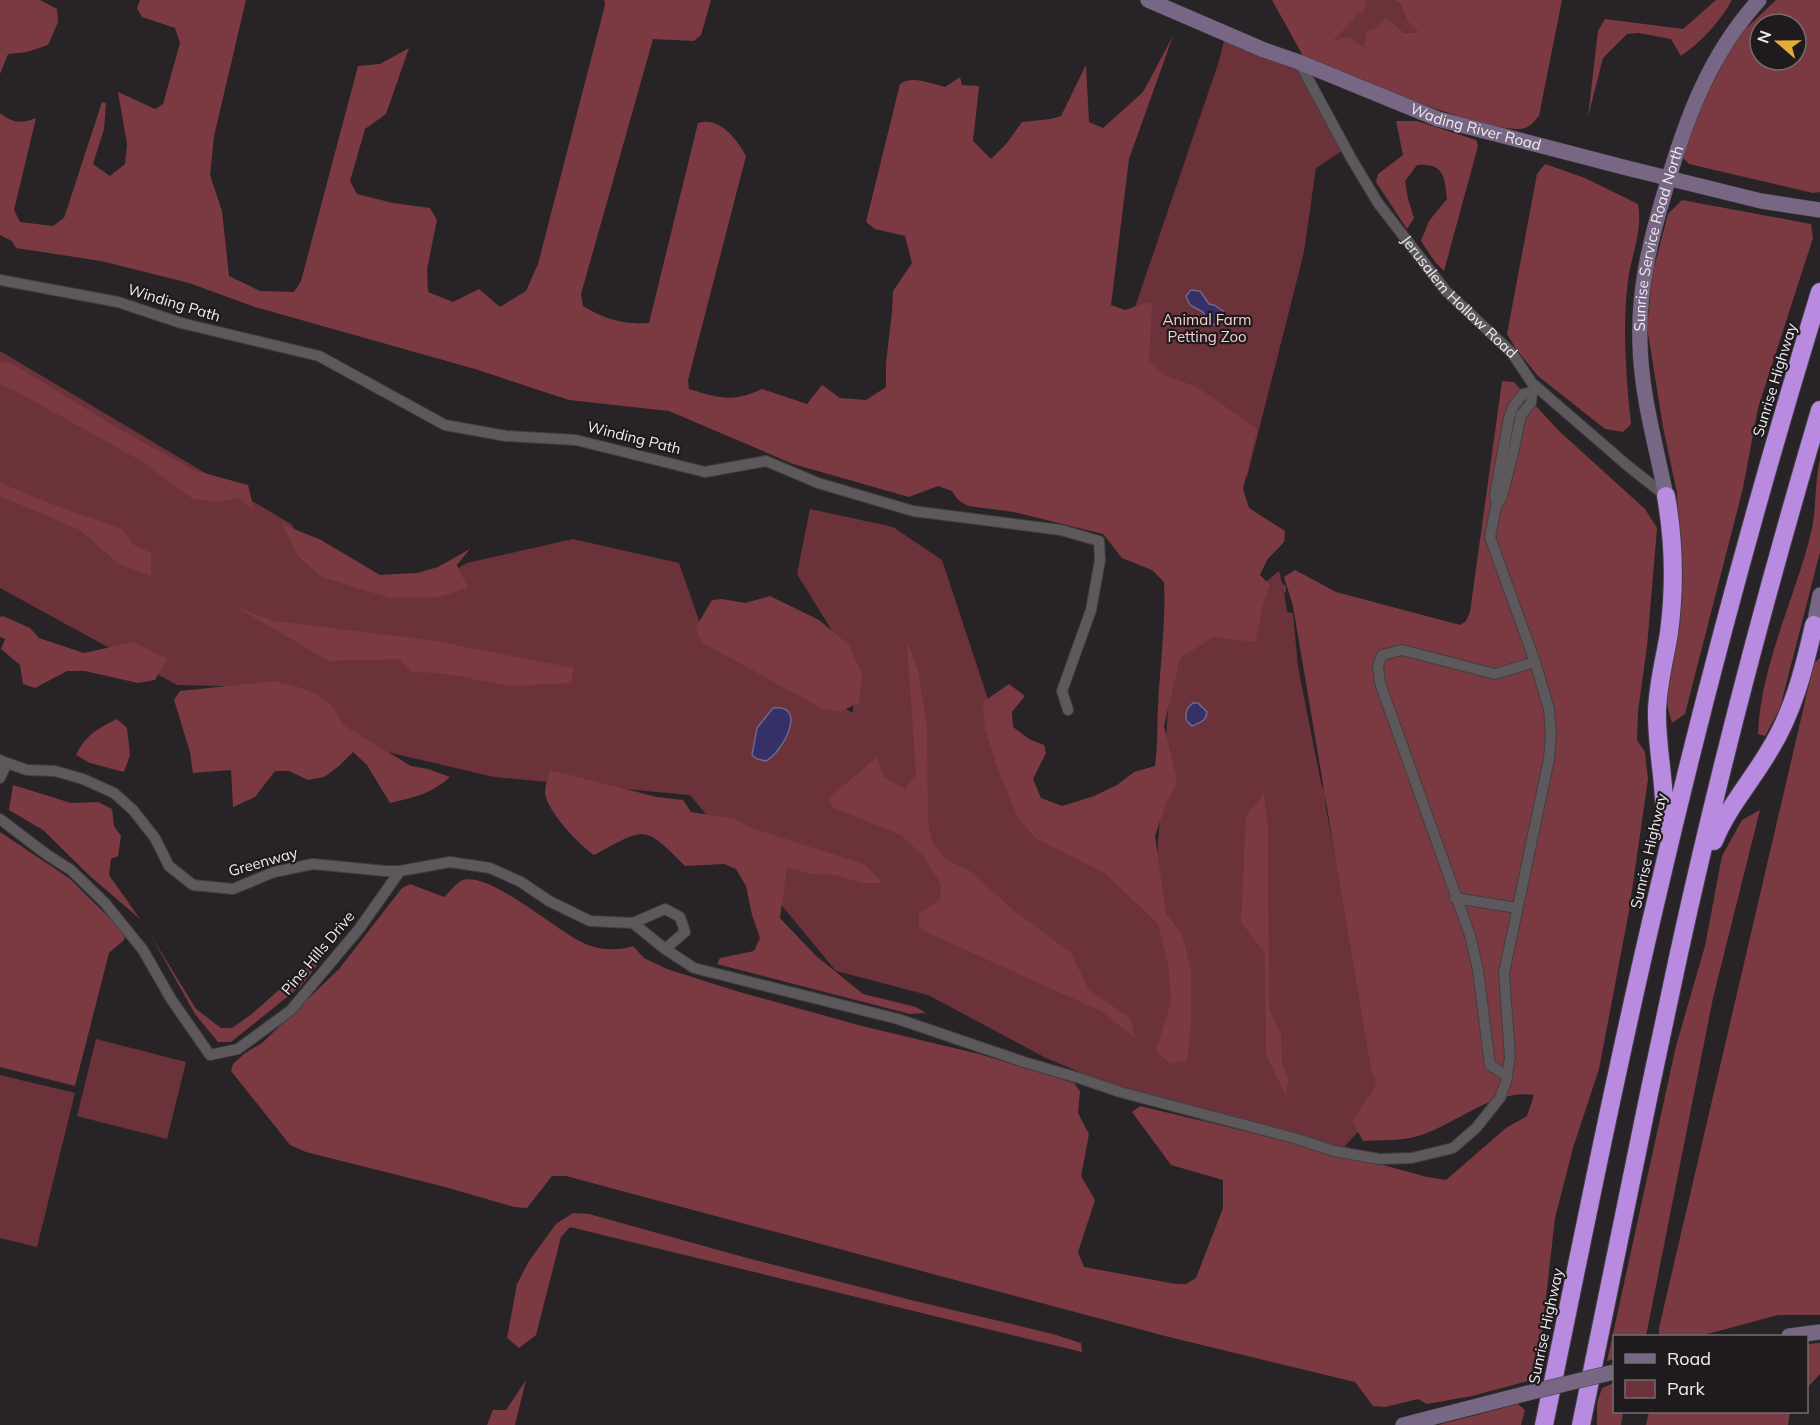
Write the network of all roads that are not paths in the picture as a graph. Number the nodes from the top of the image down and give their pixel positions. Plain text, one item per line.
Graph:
1 (1148, 0) edge
2 (1759, 0) edge
3 (1299, 62) junction
4 (1668, 178) junction
5 (1815, 210) edge
6 (0, 280) edge
7 (1820, 292) edge
8 (1534, 390) junction
9 (1820, 410) edge
10 (1666, 496) junction
11 (1820, 595) edge
12 (1817, 627) edge
13 (1535, 662) junction
14 (1068, 710) dead end
15 (4, 761) edge
16 (0, 778) edge
17 (0, 819) edge
18 (400, 871) junction
19 (1455, 898) junction
20 (1690, 905) junction
21 (1517, 908) junction
22 (633, 923) junction
23 (1648, 935) junction
24 (665, 949) junction
25 (1507, 1076) junction
26 (1820, 1332) edge
27 (1797, 1335) edge
28 (1613, 1372) edge
29 (1403, 1425) edge
30 (1544, 1425) edge
31 (1581, 1425) edge

1 - 3 main road, Wading River Road
2 - 4 main road, Sunrise Service Road North
3 - 4 main road, Wading River Road
3 - 8 street, Jerusalem Hollow Road
4 - 5 main road, Wading River Road
4 - 10 main road, Sunrise Service Road North
6 - 14 street, Winding Path
7 - 23 highway, Sunrise Highway
8 - 10 street, Jerusalem Hollow Road
8 - 13 street
9 - 20 highway
10 - 23 highway
11 - 12 main road
12 - 20 highway
13 - 19 street
13 - 21 street
15 - 16 street, Greenway
15 - 18 street, Greenway
17 - 18 street, Pine Hills Drive
18 - 22 street, Greenway
19 - 21 street
19 - 25 street
20 - 31 highway
21 - 25 street
22 - 24 street
22 - 24 street, Greenway
23 - 30 highway, Sunrise Highway
24 - 25 street
26 - 27 main road
28 - 29 main road, bridge

